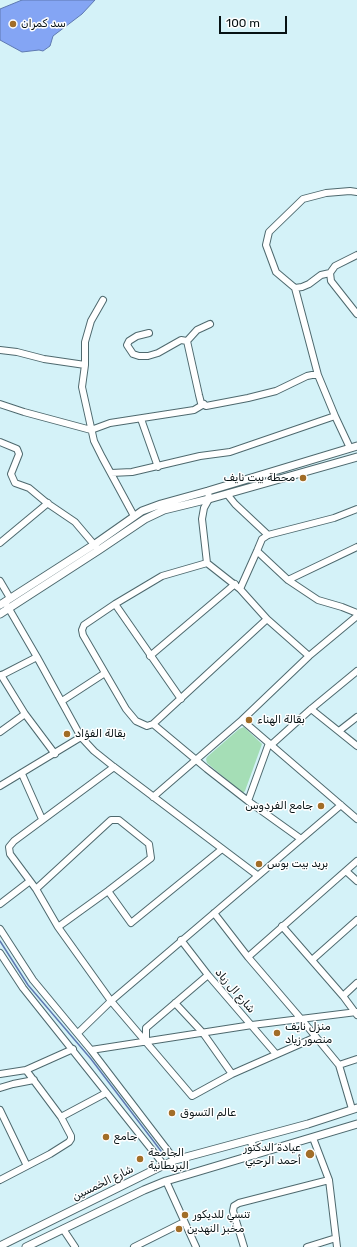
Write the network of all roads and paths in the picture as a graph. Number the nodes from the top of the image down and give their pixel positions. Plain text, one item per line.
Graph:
1 (357, 192) edge
2 (357, 255) edge
3 (330, 272) junction
4 (295, 288) junction
5 (102, 300) dead end
6 (357, 314) edge
7 (210, 324) dead end
8 (149, 333) dead end
9 (187, 341) junction
10 (0, 350) edge
11 (85, 365) junction
12 (318, 375) junction
13 (0, 404) edge
14 (204, 404) junction
15 (335, 416) junction
16 (141, 419) junction
17 (91, 430) junction
18 (0, 442) edge
19 (353, 447) edge
20 (357, 457) edge
21 (158, 467) junction
22 (111, 473) junction
23 (208, 491) junction
24 (227, 494) junction
25 (209, 499) junction
26 (48, 503) junction
27 (357, 509) edge
28 (134, 516) junction
29 (268, 534) junction
30 (0, 543) edge
31 (97, 547) junction
32 (357, 547) edge
33 (257, 551) junction
34 (207, 563) junction
35 (288, 580) junction
36 (0, 581) edge
37 (235, 584) junction
38 (240, 589) junction
39 (5, 602) edge
40 (115, 604) junction
41 (9, 609) junction
42 (0, 614) edge
43 (357, 614) edge
44 (267, 619) junction
45 (150, 656) junction
46 (309, 656) junction
47 (37, 657) junction
48 (357, 671) edge
49 (105, 673) junction
50 (1, 676) edge
51 (181, 699) junction
52 (62, 701) junction
53 (311, 709) junction
54 (25, 714) junction
55 (357, 717) edge
56 (242, 720) junction
57 (154, 724) junction
58 (339, 731) junction
59 (0, 732) edge
60 (81, 737) junction
61 (270, 744) junction
62 (357, 746) edge
63 (55, 754) junction
64 (197, 760) junction
65 (114, 767) junction
66 (22, 774) junction
67 (0, 786) edge
68 (153, 797) junction
69 (248, 801) junction
70 (341, 805) junction
71 (357, 819) edge
72 (42, 820) junction
73 (301, 838) junction
74 (222, 849) junction
75 (357, 861) edge
76 (346, 871) junction
77 (257, 875) junction
78 (30, 881) junction
79 (357, 881) edge
80 (36, 889) junction
81 (108, 891) junction
82 (0, 904) edge
83 (214, 913) junction
84 (357, 920) edge
85 (282, 926) junction
86 (58, 927) junction
87 (0, 929) edge
88 (181, 940) junction
89 (0, 953) edge
90 (248, 957) junction
91 (312, 960) junction
92 (208, 975) junction
93 (357, 983) edge
94 (343, 996) junction
95 (111, 1001) junction
96 (175, 1003) junction
97 (356, 1013) edge
98 (302, 1020) junction
99 (252, 1026) junction
100 (78, 1033) junction
101 (203, 1033) junction
102 (316, 1037) junction
103 (146, 1041) junction
104 (73, 1049) junction
105 (91, 1050) junction
106 (276, 1054) junction
107 (357, 1059) edge
108 (338, 1066) junction
109 (26, 1070) junction
110 (0, 1074) edge
111 (232, 1074) junction
112 (34, 1080) junction
113 (0, 1088) edge
114 (106, 1093) junction
115 (355, 1108) edge
116 (0, 1110) edge
117 (61, 1117) junction
118 (357, 1124) edge
119 (313, 1138) junction
120 (251, 1140) junction
121 (255, 1155) junction
122 (175, 1160) junction
123 (164, 1165) junction
124 (26, 1166) junction
125 (0, 1180) edge
126 (329, 1180) junction
127 (166, 1181) junction
128 (184, 1222) junction
129 (63, 1229) junction
130 (336, 1238) junction
131 (0, 1246) edge
132 (26, 1247) edge
133 (75, 1247) edge
134 (134, 1247) edge
135 (196, 1247) edge
136 (244, 1247) edge
137 (307, 1247) edge
138 (337, 1247) edge

1 - 4 street
2 - 3 street
3 - 4 street
3 - 6 street
4 - 12 street
5 - 11 street
7 - 9 street
8 - 9 street
9 - 14 street
10 - 11 street
11 - 17 street
12 - 14 street
12 - 15 street
13 - 17 street
14 - 16 street
15 - 19 street
15 - 21 street
16 - 17 street
16 - 21 street
17 - 22 street
18 - 26 street
19 - 23 main road
20 - 24 main road
21 - 22 street
22 - 28 street
23 - 25 street
23 - 28 main road
24 - 25 main road
24 - 29 street
25 - 31 main road
25 - 34 street
26 - 30 street
26 - 31 street
27 - 29 street
28 - 31 main road
29 - 33 street
31 - 39 main road
31 - 41 main road
32 - 35 street
33 - 35 street
33 - 38 street
34 - 37 street
34 - 40 street
35 - 43 street
36 - 39 street
37 - 38 street
37 - 45 street
38 - 44 street
39 - 41 street
40 - 45 street
40 - 49 street
41 - 42 main road
41 - 47 street
43 - 46 street
44 - 46 street
44 - 51 street
45 - 51 street
46 - 56 street
47 - 50 street
47 - 52 street
48 - 53 street
49 - 52 street
49 - 57 street
50 - 54 street
51 - 57 street
52 - 60 street
53 - 58 street
53 - 61 street
54 - 59 street
54 - 63 street
55 - 58 street
56 - 61 street
56 - 64 street
57 - 64 street
58 - 62 street
60 - 63 street
60 - 65 street
61 - 69 street
61 - 70 street
63 - 66 street
64 - 68 street
64 - 69 street
65 - 68 street
65 - 72 street
66 - 67 street
66 - 72 street
68 - 74 street
69 - 73 street
70 - 71 street
70 - 73 street
72 - 78 street
73 - 77 street
74 - 77 street
74 - 81 street
75 - 76 street
76 - 79 street
76 - 85 street
77 - 83 street
78 - 80 street
78 - 82 street
80 - 81 street
80 - 86 street
81 - 86 street
83 - 88 street
83 - 90 street
84 - 91 street
85 - 90 street
85 - 91 street
86 - 95 street
87 - 100 street
88 - 92 street, شارع ال زياد
88 - 95 street
89 - 104 street
90 - 98 street
91 - 94 street
92 - 96 street
92 - 99 street, شارع ال زياد
93 - 94 street
94 - 97 street
95 - 100 street
95 - 103 street
96 - 101 street
96 - 103 street
97 - 98 street
98 - 99 street
98 - 102 street
99 - 101 street
99 - 106 street, شارع ال زياد
100 - 105 street
101 - 103 street
101 - 111 street
102 - 106 street
102 - 108 street
103 - 105 street
103 - 111 street
104 - 109 street
104 - 114 street
105 - 122 street
106 - 111 street
107 - 108 street
108 - 115 street
109 - 110 street
109 - 112 street
112 - 113 street
112 - 117 street
114 - 117 street
114 - 123 street
115 - 120 main road, شارع الخمسين
116 - 124 street
117 - 124 street
118 - 119 main road
119 - 121 main road
119 - 126 street
120 - 121 main road
120 - 122 main road, شارع الخمسين
121 - 127 main road
122 - 123 main road, شارع الخمسين
123 - 131 main road, شارع الخمسين
124 - 125 street
126 - 130 street
126 - 136 street
127 - 128 street
127 - 129 main road
128 - 134 street
128 - 135 street
129 - 132 main road
129 - 133 street
130 - 137 street
130 - 138 street

